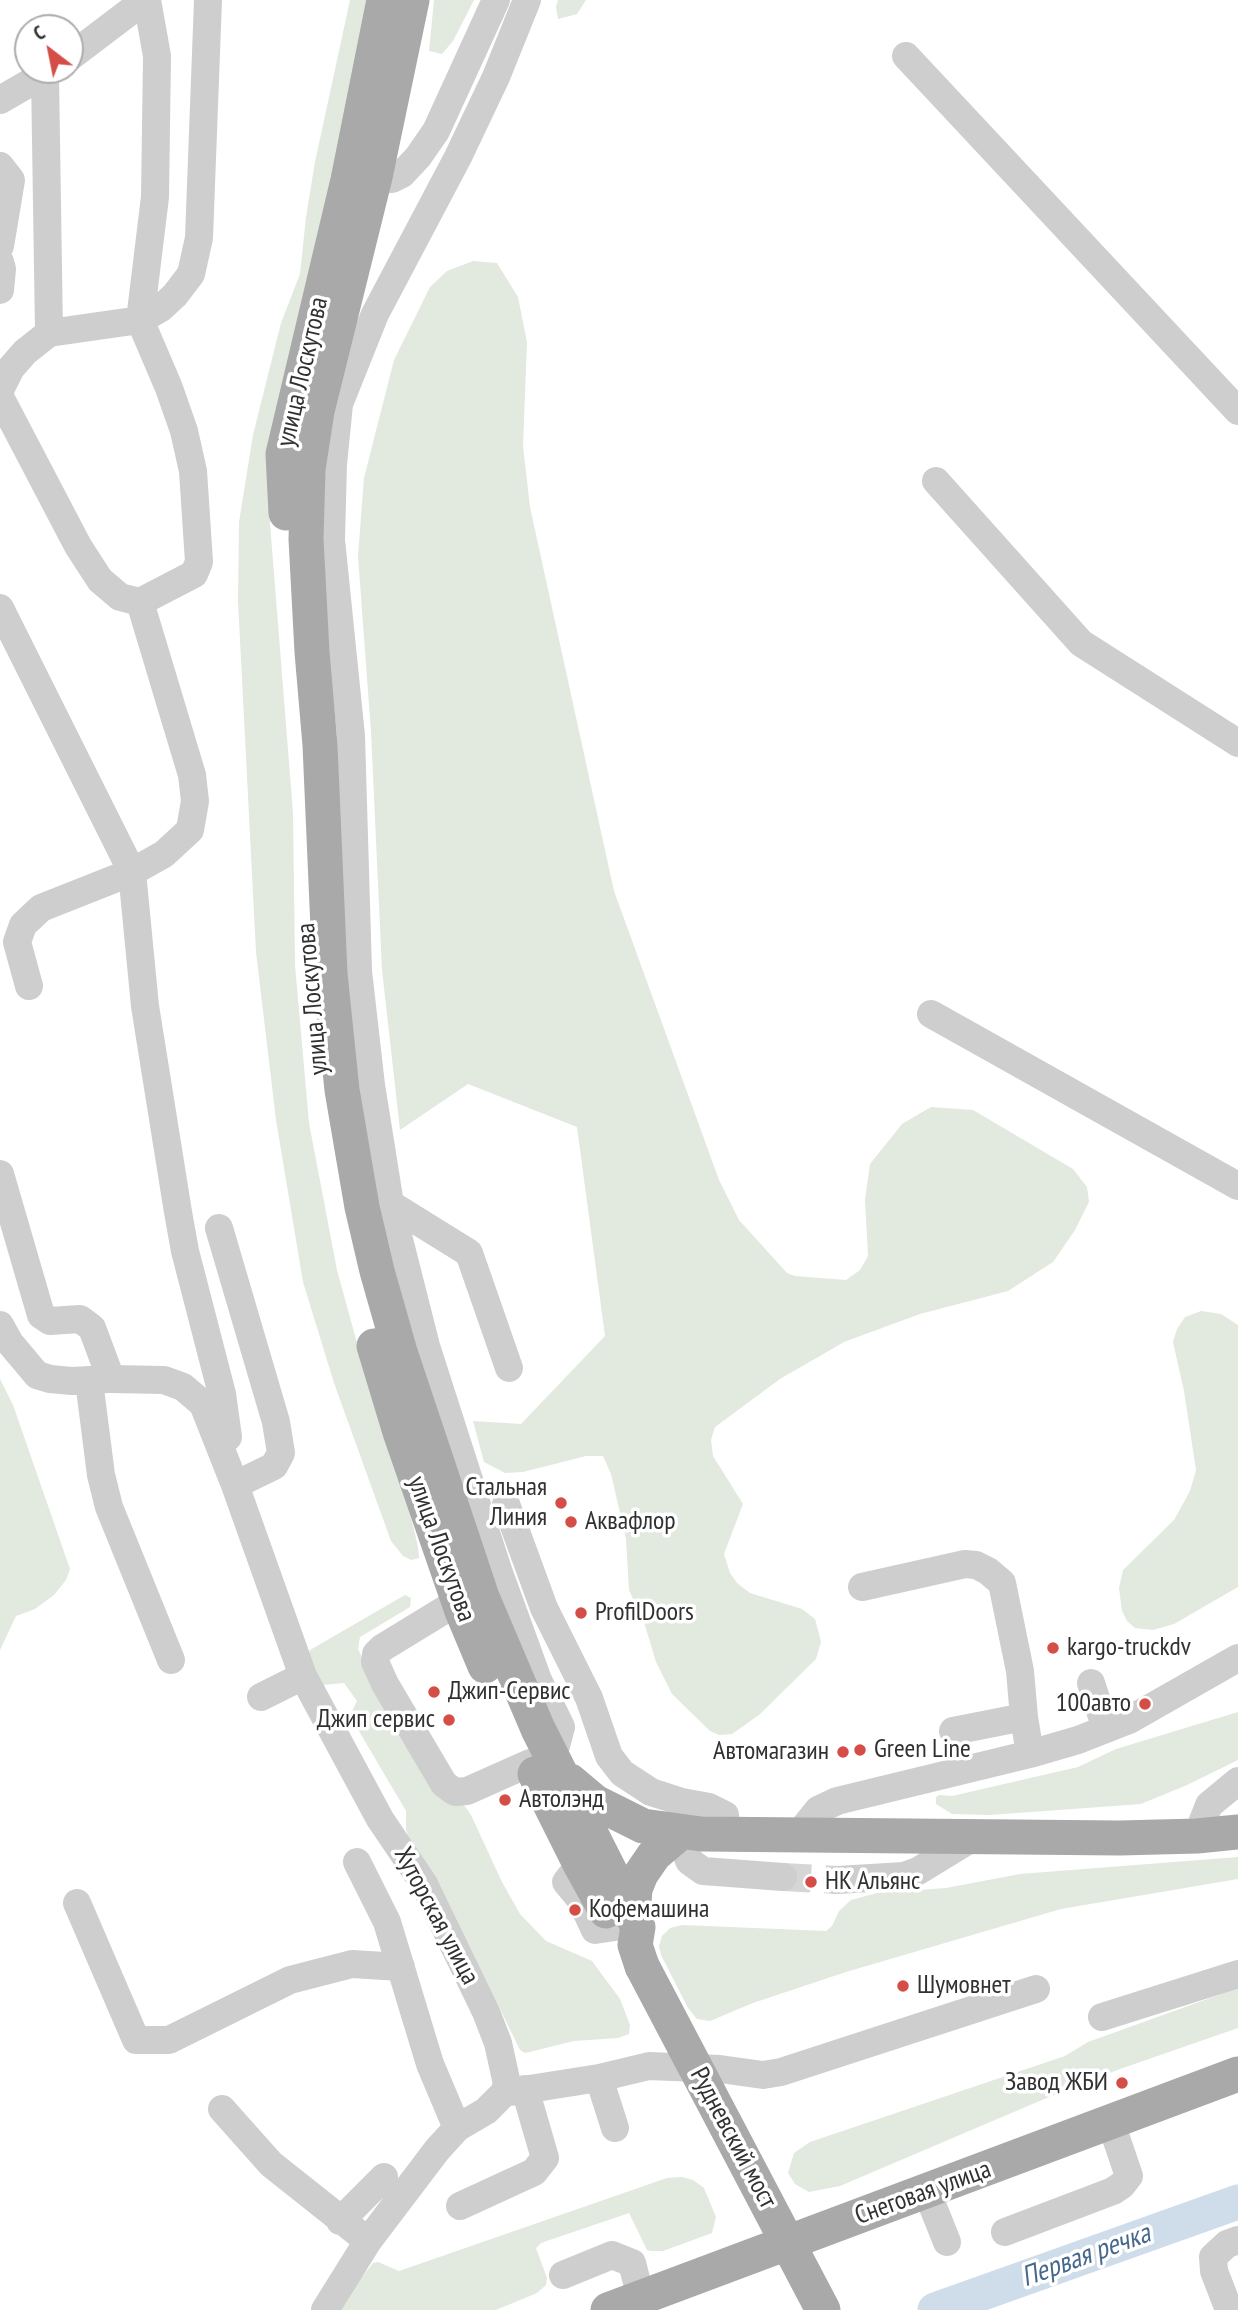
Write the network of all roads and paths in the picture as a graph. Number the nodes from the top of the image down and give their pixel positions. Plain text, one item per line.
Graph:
1 (146, 0) edge
2 (208, 0) edge
3 (384, 0) edge
4 (412, 0) edge
5 (496, 0) edge
6 (527, 0) edge
7 (84, 46) edge
8 (906, 56) dead end
9 (29, 84) edge
10 (49, 84) edge
11 (0, 100) edge
12 (0, 166) edge
13 (375, 177) junction
14 (0, 246) edge
15 (0, 262) edge
16 (0, 290) edge
17 (140, 320) junction
18 (48, 333) junction
19 (0, 390) edge
20 (0, 397) edge
21 (1238, 411) edge
22 (936, 481) dead end
23 (140, 603) junction
24 (0, 608) edge
25 (1238, 743) edge
26 (132, 872) junction
27 (29, 986) dead end
28 (931, 1014) dead end
29 (0, 1174) edge
30 (1238, 1186) edge
31 (390, 1204) junction
32 (219, 1228) dead end
33 (0, 1325) edge
34 (509, 1368) dead end
35 (100, 1380) junction
36 (235, 1485) junction
37 (506, 1504) dead end
38 (862, 1587) dead end
39 (458, 1601) junction
40 (1238, 1658) edge
41 (170, 1660) dead end
42 (303, 1676) junction
43 (1091, 1683) dead end
44 (261, 1697) dead end
45 (1024, 1717) junction
46 (1106, 1729) junction
47 (953, 1731) dead end
48 (1030, 1754) junction
49 (547, 1763) junction
50 (1238, 1781) edge
51 (1238, 1832) edge
52 (680, 1833) junction
53 (727, 1836) junction
54 (1197, 1836) junction
55 (800, 1837) junction
56 (972, 1838) junction
57 (357, 1862) dead end
58 (585, 1871) junction
59 (783, 1877) tunnel mouth
60 (837, 1880) tunnel mouth
61 (77, 1903) dead end
62 (624, 1937) junction
63 (401, 1966) junction
64 (1238, 1974) edge
65 (1036, 1989) dead end
66 (1102, 2017) dead end
67 (1238, 2074) edge
68 (599, 2078) junction
69 (514, 2091) junction
70 (222, 2109) dead end
71 (1111, 2123) junction
72 (457, 2128) junction
73 (615, 2128) dead end
74 (384, 2177) dead end
75 (927, 2192) junction
76 (460, 2206) dead end
77 (340, 2221) junction
78 (1005, 2232) dead end
79 (1238, 2240) edge
80 (368, 2241) junction
81 (947, 2242) dead end
82 (563, 2274) dead end
83 (658, 2300) edge
84 (325, 2310) edge
85 (608, 2310) edge
86 (823, 2310) edge
87 (1229, 2310) edge

1 - 7 street
1 - 17 street
2 - 17 street
3 - 39 main road, улица Лоскутова
4 - 13 main road, улица Лоскутова
5 - 13 street
6 - 31 street
8 - 21 street
9 - 11 street
10 - 18 street
12 - 14 street
13 - 49 main road, улица Лоскутова
15 - 16 street
17 - 18 street
17 - 23 street
18 - 19 street
20 - 23 street
22 - 25 street
23 - 26 street
24 - 26 street
26 - 27 street
26 - 36 street
28 - 30 street
29 - 35 street
31 - 34 street
31 - 49 street
32 - 36 street
33 - 35 street
35 - 36 street
35 - 41 street
36 - 42 street, Хуторская улица
37 - 53 street
38 - 45 street
39 - 49 main road, улица Лоскутова
39 - 49 street
40 - 46 street
42 - 44 street
42 - 69 street, Хуторская улица
43 - 46 street
45 - 47 street
45 - 48 street
46 - 48 street
48 - 55 street
49 - 52 main road
49 - 58 main road, улица Лоскутова
50 - 54 street
51 - 54 main road
52 - 53 main road
52 - 58 main road
52 - 59 street
52 - 62 main road
53 - 55 main road
54 - 56 main road
55 - 56 main road
56 - 60 street
57 - 63 street
58 - 62 main road, улица Лоскутова
58 - 62 street
61 - 63 street
62 - 86 main road, Рудневский мост, bridge
63 - 72 street
64 - 66 street
65 - 68 street
67 - 71 main road, Снеговая улица
68 - 69 street
68 - 73 street
69 - 72 street
69 - 76 street, Хуторская улица
70 - 77 street
71 - 75 main road, Снеговая улица
71 - 78 street
72 - 80 street
74 - 77 street
75 - 81 street
75 - 83 main road, Снеговая улица
77 - 80 street
79 - 87 street
80 - 84 street
82 - 83 street
83 - 85 main road, Снеговая улица

